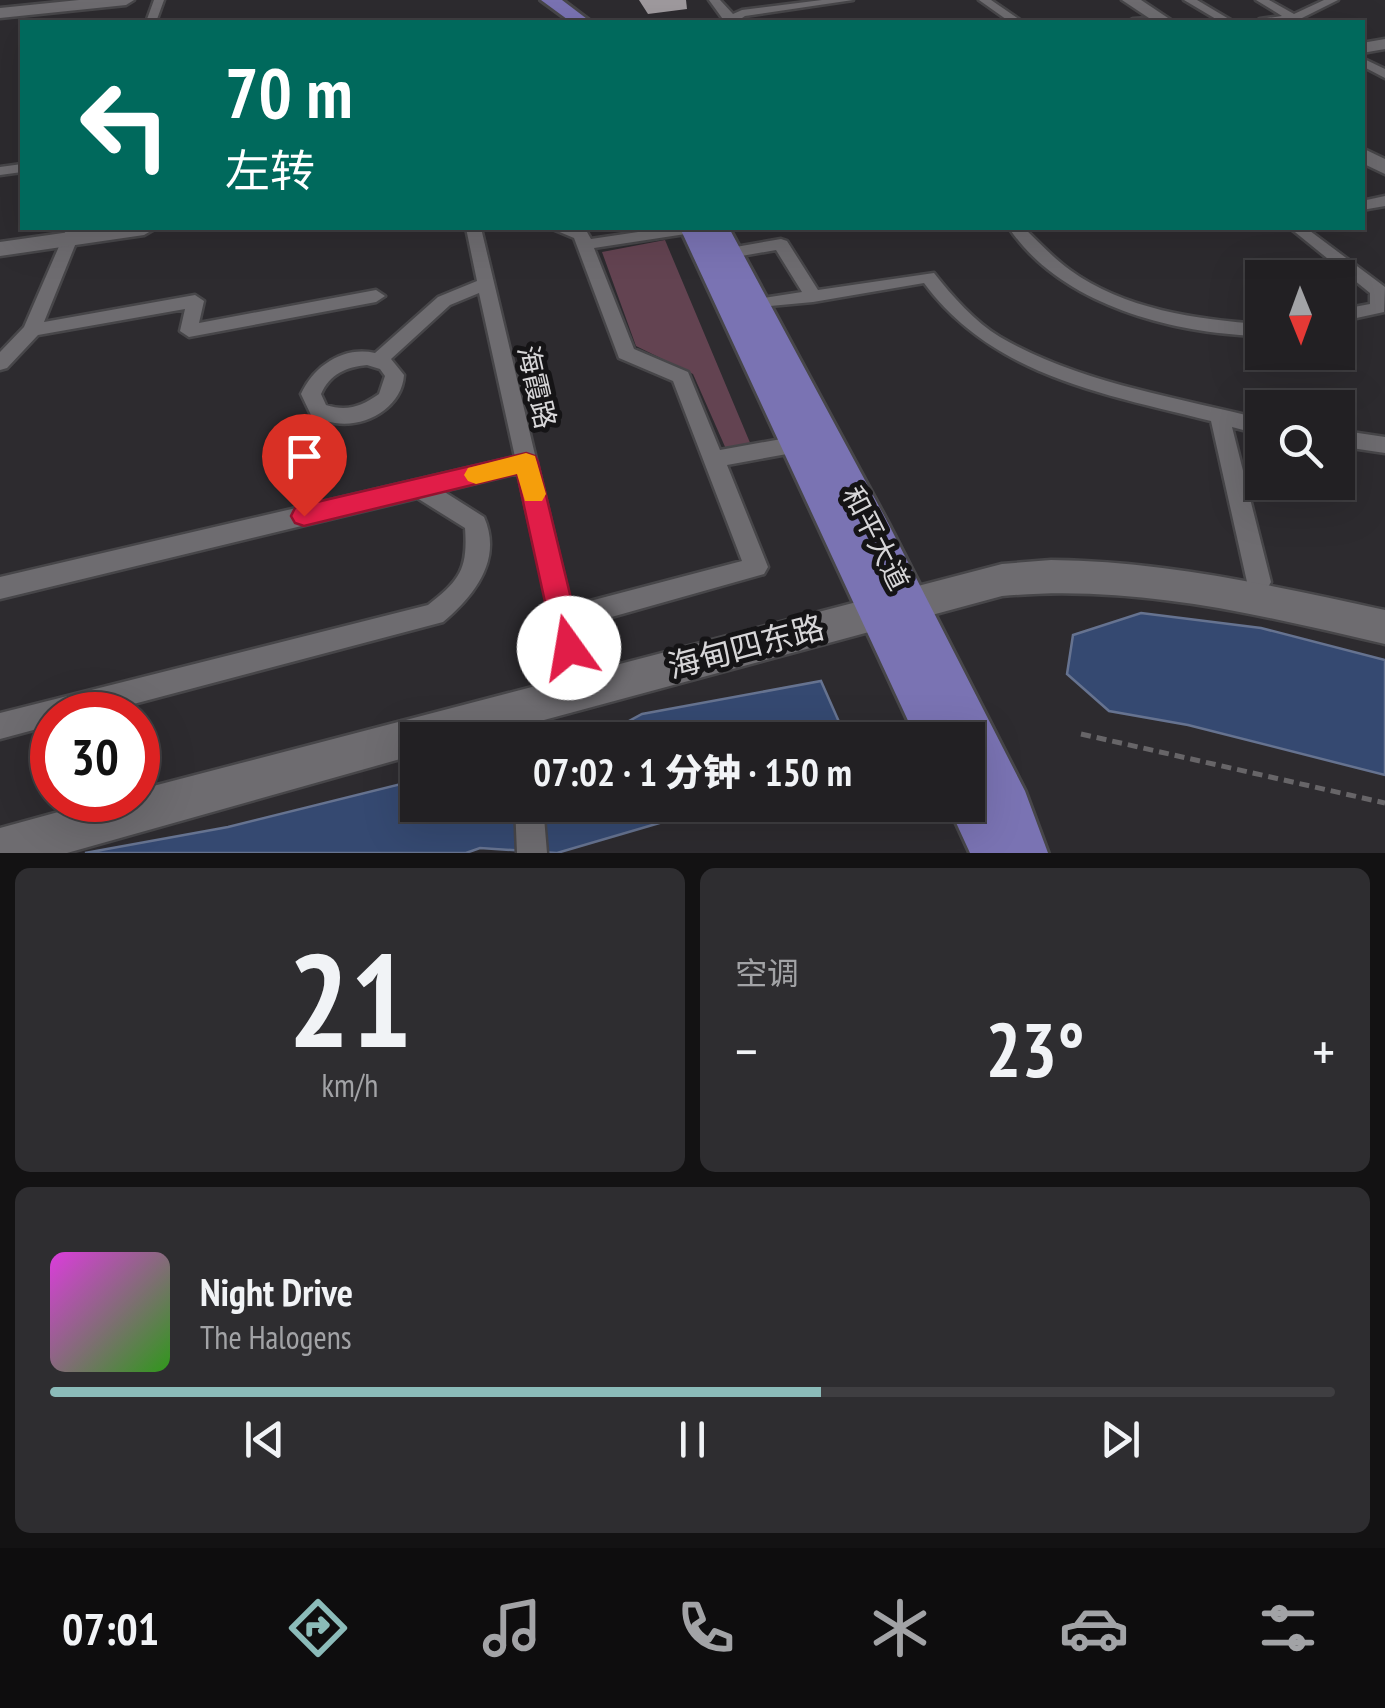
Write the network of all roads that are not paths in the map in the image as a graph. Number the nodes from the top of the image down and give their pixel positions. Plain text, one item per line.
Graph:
1 (95, 0) edge
2 (126, 0) edge
3 (550, 0) edge
4 (570, 0) edge
5 (714, 0) edge
6 (848, 0) edge
7 (984, 0) edge
8 (1126, 0) edge
9 (1189, 0) edge
10 (1261, 0) edge
11 (1333, 0) edge
12 (0, 11) edge
13 (1294, 18) junction
14 (579, 20) edge
15 (597, 20) edge
16 (729, 20) edge
17 (732, 20) edge
18 (1014, 20) edge
19 (1157, 20) edge
20 (1224, 20) edge
21 (1277, 20) edge
22 (98, 230) edge
23 (115, 230) edge
24 (473, 230) edge
25 (565, 230) edge
26 (679, 230) edge
27 (693, 230) edge
28 (1018, 230) edge
29 (1299, 230) edge
30 (72, 233) edge
31 (723, 240) edge
32 (585, 245) junction
33 (0, 247) edge
34 (486, 284) junction
35 (376, 296) dead end
36 (813, 296) junction
37 (756, 304) junction
38 (1381, 311) edge
39 (1355, 314) edge
40 (1245, 328) edge
41 (32, 330) junction
42 (379, 360) dead end
43 (0, 363) edge
44 (1219, 415) junction
45 (1245, 423) edge
46 (1355, 441) edge
47 (798, 444) junction
48 (1385, 445) edge
49 (714, 460) junction
50 (526, 462) junction
51 (418, 488) junction
52 (1260, 582) junction
53 (0, 588) edge
54 (890, 599) junction
55 (1385, 609) edge
56 (562, 620) junction
57 (1385, 627) edge
58 (575, 676) junction
59 (528, 722) edge
60 (934, 722) edge
61 (0, 726) edge
62 (400, 753) edge
63 (160, 787) edge
64 (30, 822) edge
65 (531, 822) edge
66 (979, 822) edge
67 (0, 830) edge
68 (0, 850) edge
69 (532, 853) edge
70 (994, 853) edge
71 (1024, 853) edge

1 - 12 main road
2 - 12 main road
3 - 14 main road
4 - 15 main road
5 - 16 street
6 - 17 street
7 - 18 street
8 - 19 main road
9 - 20 street
10 - 13 street
11 - 13 street
13 - 21 street
22 - 30 main road
23 - 30 main road
24 - 34 street, 海霞路
25 - 32 street
26 - 32 street
27 - 47 main road, 和平大道
28 - 40 street
29 - 38 street
30 - 33 main road
30 - 41 street
31 - 36 street
31 - 37 main road, 和平大道
32 - 49 street
34 - 42 street
34 - 50 street, 海霞路
35 - 41 street
36 - 37 street
36 - 44 street
37 - 54 main road, 和平大道
38 - 39 street
41 - 43 street
44 - 45 street
44 - 52 street
46 - 48 street
47 - 49 street
47 - 54 main road, 和平大道
49 - 56 street
50 - 51 street
50 - 56 street, 海霞路
51 - 53 street
51 - 61 street
52 - 54 main road, 海甸四东路
52 - 55 main road, 海甸四东路
54 - 57 main road, 海甸四东路
54 - 58 main road, 海甸四东路
54 - 59 main road, 海甸四东路
54 - 60 main road, 和平大道
54 - 71 main road, 和平大道
56 - 58 street, 海霞路
58 - 63 main road, 海甸四东路
62 - 68 main road, 海甸四东路
64 - 67 main road
65 - 69 street
66 - 70 main road

